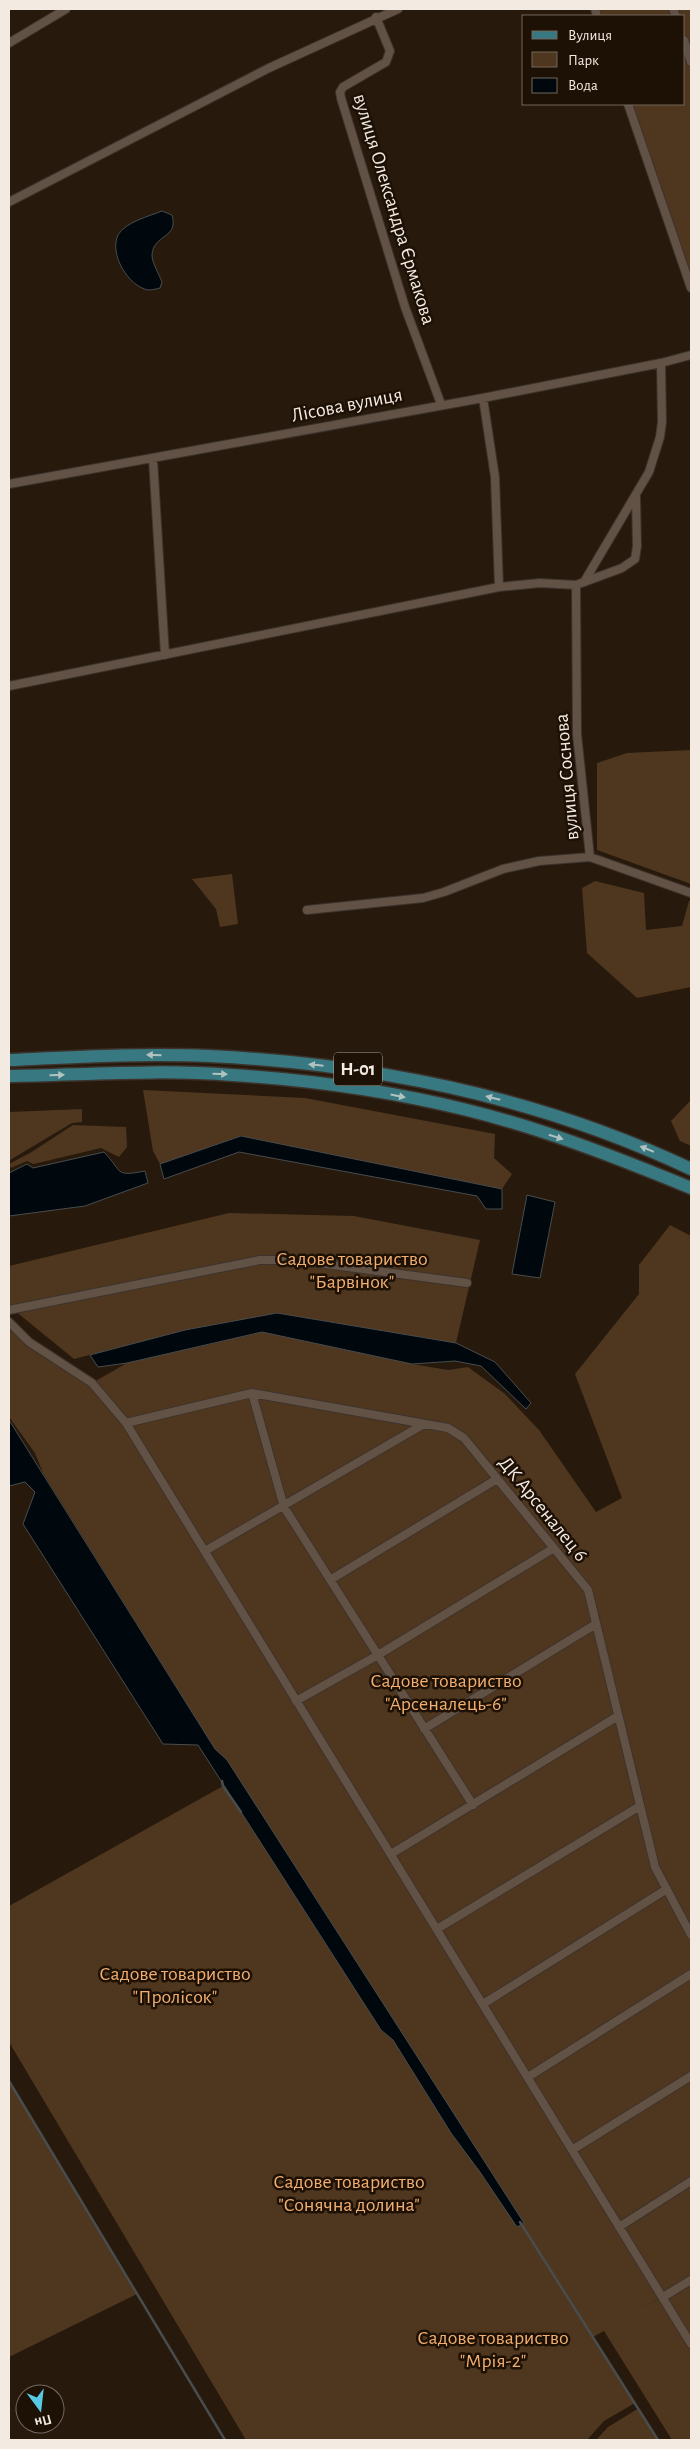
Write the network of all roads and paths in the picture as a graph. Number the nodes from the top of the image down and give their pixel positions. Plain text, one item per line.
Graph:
1 (66, 9) edge
2 (398, 9) edge
3 (376, 17) junction
4 (9, 43) edge
5 (685, 43) edge
6 (691, 62) edge
7 (628, 105) edge
8 (9, 202) edge
9 (691, 288) edge
10 (691, 355) edge
11 (661, 363) junction
12 (483, 398) junction
13 (441, 404) junction
14 (153, 459) junction
15 (9, 484) edge
16 (636, 497) junction
17 (580, 584) junction
18 (499, 587) junction
19 (165, 655) junction
20 (9, 686) edge
21 (590, 857) junction
22 (691, 894) edge
23 (307, 910) dead end
24 (9, 1060) edge
25 (9, 1076) edge
26 (691, 1169) edge
27 (691, 1188) edge
28 (467, 1283) dead end
29 (9, 1310) edge
30 (9, 1322) edge
31 (252, 1393) junction
32 (126, 1423) junction
33 (424, 1424) junction
34 (497, 1479) junction
35 (284, 1507) junction
36 (554, 1548) junction
37 (205, 1551) junction
38 (330, 1580) junction
39 (596, 1624) junction
40 (378, 1655) junction
41 (296, 1700) junction
42 (618, 1716) junction
43 (424, 1728) junction
44 (472, 1805) junction
45 (640, 1806) junction
46 (390, 1854) junction
47 (667, 1889) junction
48 (436, 1929) junction
49 (691, 1935) edge
50 (691, 1974) edge
51 (483, 2004) junction
52 (691, 2076) edge
53 (528, 2077) junction
54 (572, 2150) junction
55 (691, 2181) edge
56 (619, 2227) junction
57 (691, 2280) edge
58 (662, 2297) junction
59 (691, 2344) edge

1 - 4 street
2 - 3 street
3 - 8 street
3 - 13 street, вулиця Олександра Єрмакова
5 - 6 street
7 - 9 street
10 - 11 street, Лісова вулиця
11 - 12 street, Лісова вулиця
11 - 16 street
12 - 13 street, Лісова вулиця
12 - 18 street
13 - 14 street, Лісова вулиця
14 - 15 street, Лісова вулиця
14 - 19 street
16 - 17 street
16 - 17 street
17 - 18 street
17 - 21 street, вулиця Соснова
18 - 19 street
19 - 20 street
21 - 22 street
21 - 23 street, вулиця Соснова
26 -> 24 main road, Н-01
25 -> 27 main road, Н-01
28 - 29 street
30 - 32 street
31 - 32 street, ДК Арсеналец 6
31 - 33 street, ДК Арсеналец 6
31 - 35 street
32 - 37 street
33 - 34 street, ДК Арсеналец 6
33 - 35 street
34 - 36 street, ДК Арсеналец 6
34 - 38 street
35 - 37 street
35 - 38 street
36 - 39 street, ДК Арсеналец 6
36 - 40 street
37 - 41 street
38 - 40 street
39 - 42 street, ДК Арсеналец 6
39 - 43 street
40 - 41 street
40 - 43 street
41 - 46 street
42 - 44 street
42 - 45 street, ДК Арсеналец 6
43 - 44 street
44 - 46 street
45 - 47 street, ДК Арсеналец 6
45 - 48 street
46 - 48 street
47 - 49 street, ДК Арсеналец 6
47 - 51 street
48 - 51 street
50 - 53 street
51 - 53 street
52 - 54 street
53 - 54 street
54 - 56 street
55 - 56 street
56 - 58 street
57 - 58 street
58 - 59 street

